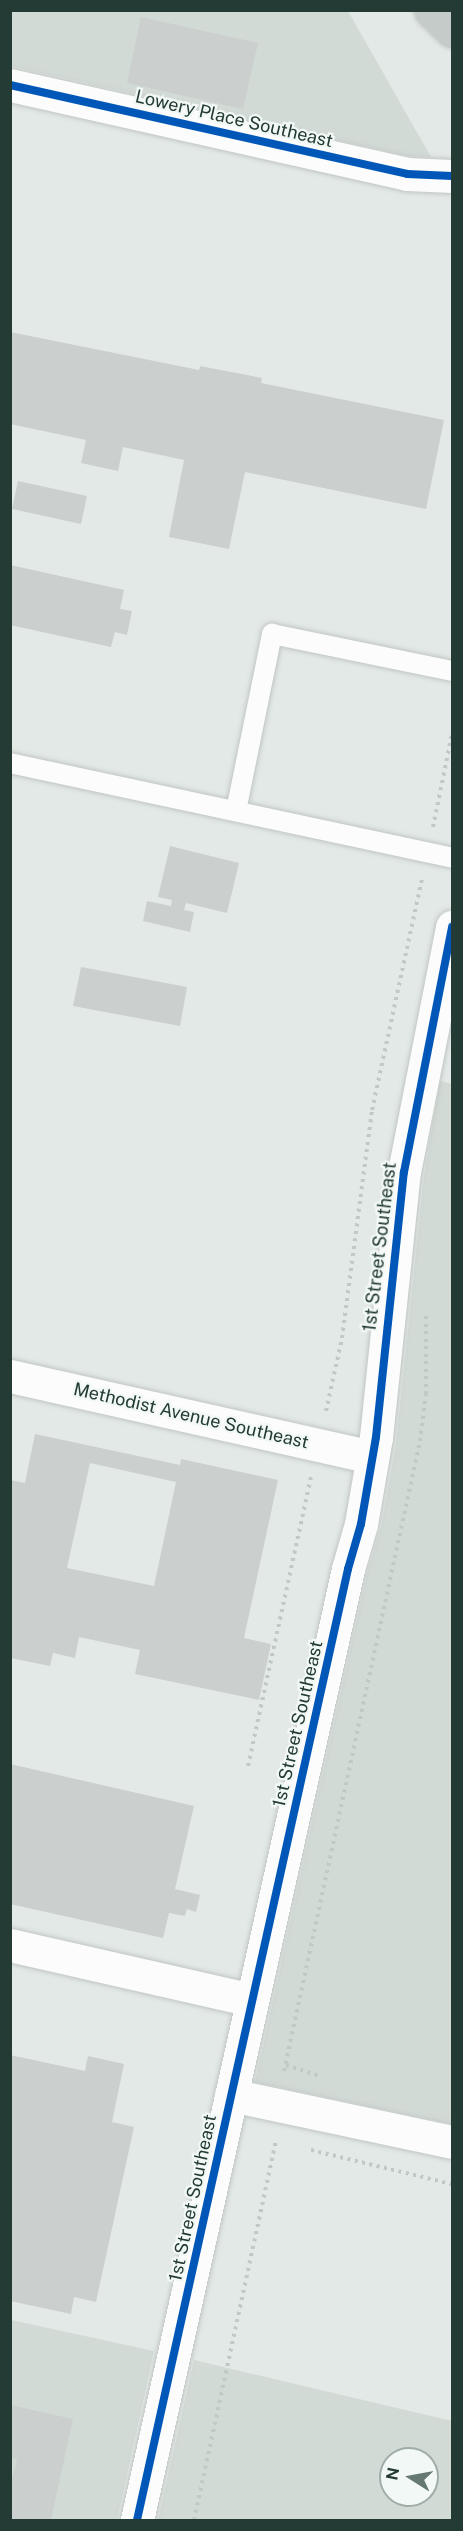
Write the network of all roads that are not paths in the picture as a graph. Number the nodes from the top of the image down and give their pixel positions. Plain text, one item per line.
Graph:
1 (431, 10) edge
2 (453, 30) edge
3 (10, 85) edge
4 (453, 176) edge
5 (453, 671) edge
6 (10, 763) edge
7 (236, 811) junction
8 (453, 858) edge
9 (453, 927) edge
10 (10, 1376) edge
11 (372, 1456) junction
12 (10, 1945) edge
13 (252, 2000) junction
14 (231, 2095) junction
15 (453, 2142) edge
16 (137, 2520) edge

1 - 2 highway
3 - 4 street, Lowery Place Southeast
5 - 7 lane
6 - 7 lane
7 - 8 lane
9 - 11 street, 1st Street Southeast
10 - 11 street, Methodist Avenue Southeast
11 - 13 street, 1st Street Southeast
12 - 13 street
13 - 14 street, 1st Street Southeast
14 - 15 street
14 - 16 street, 1st Street Southeast

